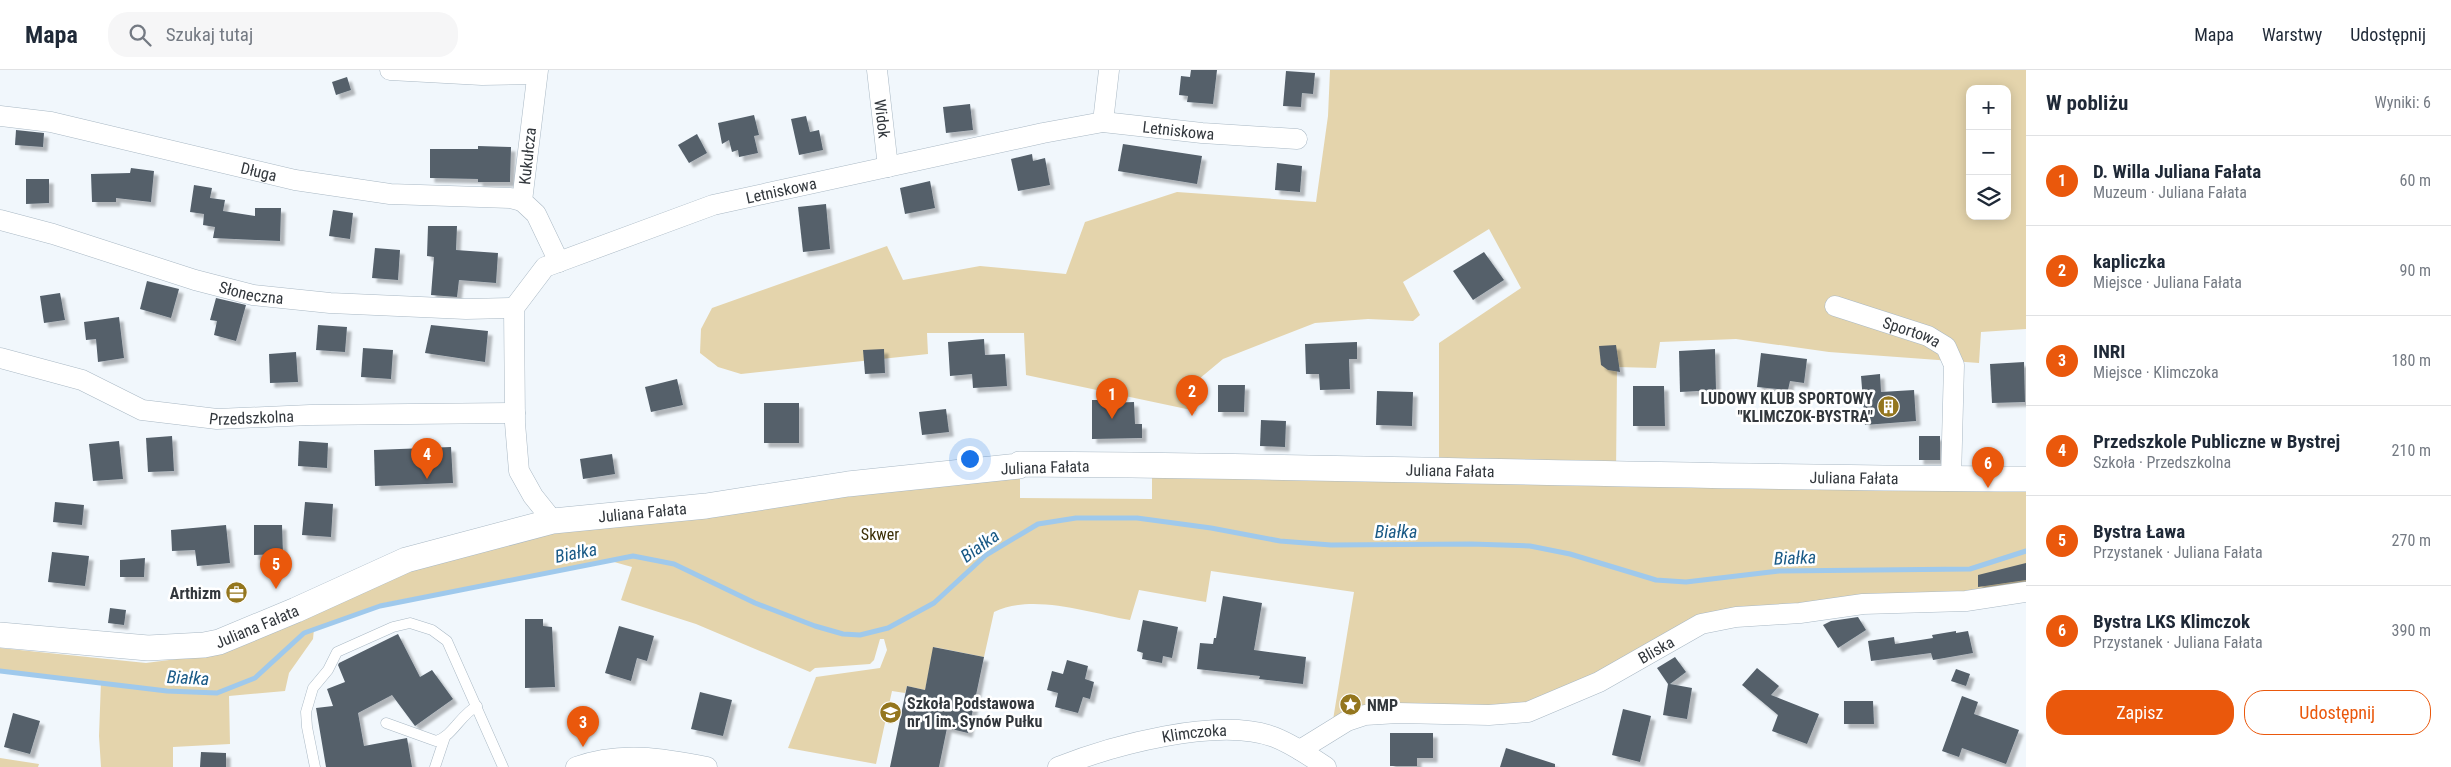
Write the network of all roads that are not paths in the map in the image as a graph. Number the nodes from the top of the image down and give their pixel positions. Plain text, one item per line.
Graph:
1 (390, 70) edge
2 (877, 70) edge
3 (1108, 70) edge
4 (538, 72) edge
5 (0, 116) edge
6 (1103, 122) junction
7 (1297, 139) dead end
8 (888, 167) junction
9 (522, 201) junction
10 (0, 220) edge
11 (559, 262) junction
12 (1835, 306) dead end
13 (514, 308) junction
14 (0, 358) edge
15 (515, 413) junction
16 (1951, 479) junction
17 (2026, 479) edge
18 (553, 521) junction
19 (2026, 592) edge
20 (0, 635) edge
21 (477, 706) junction
22 (386, 723) dead end
23 (445, 736) junction
24 (1300, 750) junction
25 (315, 767) edge
26 (435, 767) edge
27 (503, 767) edge
28 (576, 767) edge
29 (707, 767) edge
30 (1058, 767) edge
31 (1326, 767) edge

1 - 4 street
2 - 8 street, Widok
3 - 6 street
4 - 9 street, Kukułcza
5 - 9 street, Długa
6 - 7 street, Letniskowa
6 - 8 street, Letniskowa
8 - 11 street, Letniskowa
9 - 11 street, Kukułcza
10 - 13 street, Słoneczna
11 - 13 street, Letniskowa
12 - 16 street, Sportowa
13 - 15 street
14 - 15 street, Przedszkolna
15 - 18 street
16 - 17 street, Juliana Fałata
16 - 18 street, Juliana Fałata
18 - 20 street, Juliana Fałata
19 - 24 street, Bliska
21 - 23 lane
21 - 25 lane
21 - 27 lane
22 - 23 lane
23 - 26 lane
24 - 30 street, Klimczoka
24 - 31 street, Klimczoka
28 - 29 street

